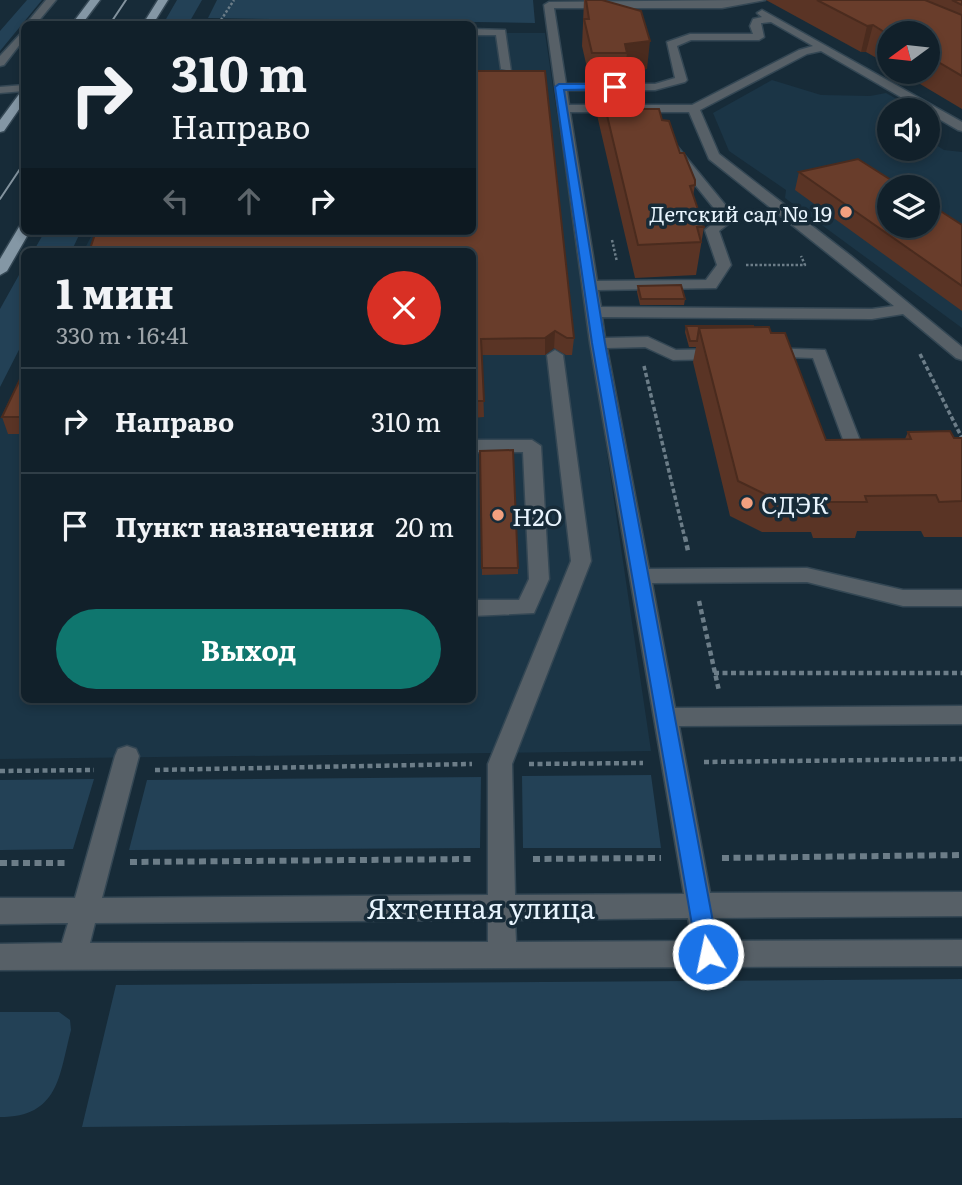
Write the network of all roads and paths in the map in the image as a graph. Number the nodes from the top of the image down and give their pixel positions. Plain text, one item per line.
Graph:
1 (51, 0) edge
2 (95, 0) edge
3 (163, 0) edge
4 (234, 0) edge
5 (752, 2) edge
6 (772, 19) junction
7 (34, 21) edge
8 (79, 21) edge
9 (150, 21) edge
10 (218, 21) edge
11 (476, 32) edge
12 (21, 37) edge
13 (822, 47) junction
14 (0, 63) edge
15 (507, 69) edge
16 (559, 87) junction
17 (21, 88) edge
18 (0, 90) edge
19 (21, 99) edge
20 (562, 108) junction
21 (694, 109) junction
22 (961, 125) edge
23 (0, 128) edge
24 (665, 139) edge
25 (21, 235) edge
26 (724, 265) junction
27 (805, 265) dead end
28 (0, 271) edge
29 (591, 286) junction
30 (907, 309) junction
31 (595, 312) junction
32 (598, 343) junction
33 (920, 353) dead end
34 (555, 355) edge
35 (962, 355) edge
36 (962, 438) edge
37 (476, 446) edge
38 (894, 449) edge
39 (641, 576) junction
40 (539, 579) junction
41 (570, 586) junction
42 (962, 598) edge
43 (476, 608) edge
44 (714, 673) dead end
45 (962, 673) edge
46 (962, 715) edge
47 (666, 717) junction
48 (962, 759) edge
49 (674, 762) junction
50 (125, 763) junction
51 (500, 764) junction
52 (0, 771) edge
53 (962, 904) edge
54 (700, 906) junction
55 (501, 907) junction
56 (84, 910) junction
57 (0, 911) edge
58 (708, 954) junction
59 (962, 954) edge
60 (502, 955) junction
61 (0, 957) edge
62 (72, 957) junction

1 - 7 street
2 - 8 main road
3 - 9 main road
4 - 10 path
5 - 6 street
5 - 16 street
6 - 13 street
6 - 16 street
11 - 15 street
12 - 14 street
13 - 21 street
13 - 22 street
16 - 20 street
17 - 18 street
19 - 23 main road
20 - 21 street
20 - 29 street
21 - 30 street
24 - 26 street
25 - 28 main road
26 - 27 path
26 - 29 street
29 - 31 street
30 - 31 street
30 - 35 street
31 - 32 street
32 - 38 street
32 - 39 street
33 - 36 path
34 - 41 street
37 - 40 street
39 - 42 street
39 - 47 street
40 - 41 street
40 - 43 street
41 - 51 street
44 - 45 path
46 - 47 street
47 - 49 street
48 - 49 path
49 - 51 path
49 - 54 street
50 - 51 path
50 - 52 path
50 - 56 street
51 - 55 street
53 - 54 street, Яхтенная улица
54 - 55 street, Яхтенная улица
54 - 58 street
55 - 56 street, Яхтенная улица
55 - 60 street
56 - 57 street, Яхтенная улица
56 - 62 street
58 - 59 street, Яхтенная улица
58 - 60 street, Яхтенная улица
60 - 62 street, Яхтенная улица
61 - 62 street, Яхтенная улица

